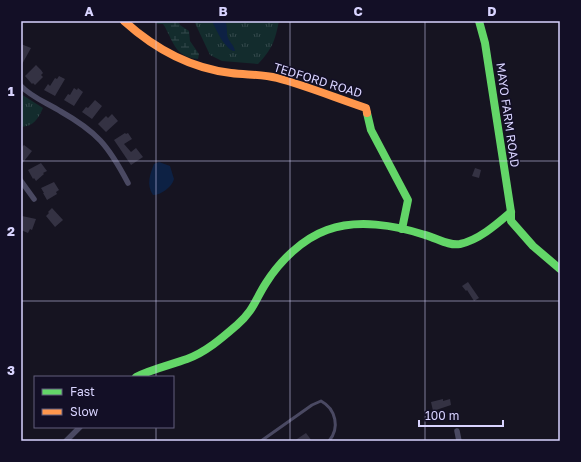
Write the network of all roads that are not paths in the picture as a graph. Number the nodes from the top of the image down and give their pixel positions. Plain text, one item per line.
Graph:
1 (124, 21) edge
2 (479, 21) edge
3 (21, 86) edge
4 (21, 181) edge
5 (128, 183) dead end
6 (34, 199) dead end
7 (511, 212) junction
8 (402, 229) junction
9 (560, 269) edge
10 (138, 376) edge
11 (79, 428) edge
12 (457, 431) dead end
13 (266, 440) edge
14 (66, 441) edge
15 (260, 441) edge
16 (329, 441) edge
17 (459, 441) edge

1 - 8 street, TEDFORD ROAD
2 - 7 street, MAYO FARM ROAD
3 - 5 street
4 - 6 street
7 - 8 street
7 - 9 street
8 - 10 street
11 - 14 street
12 - 17 street
13 - 15 lane
13 - 16 lane

